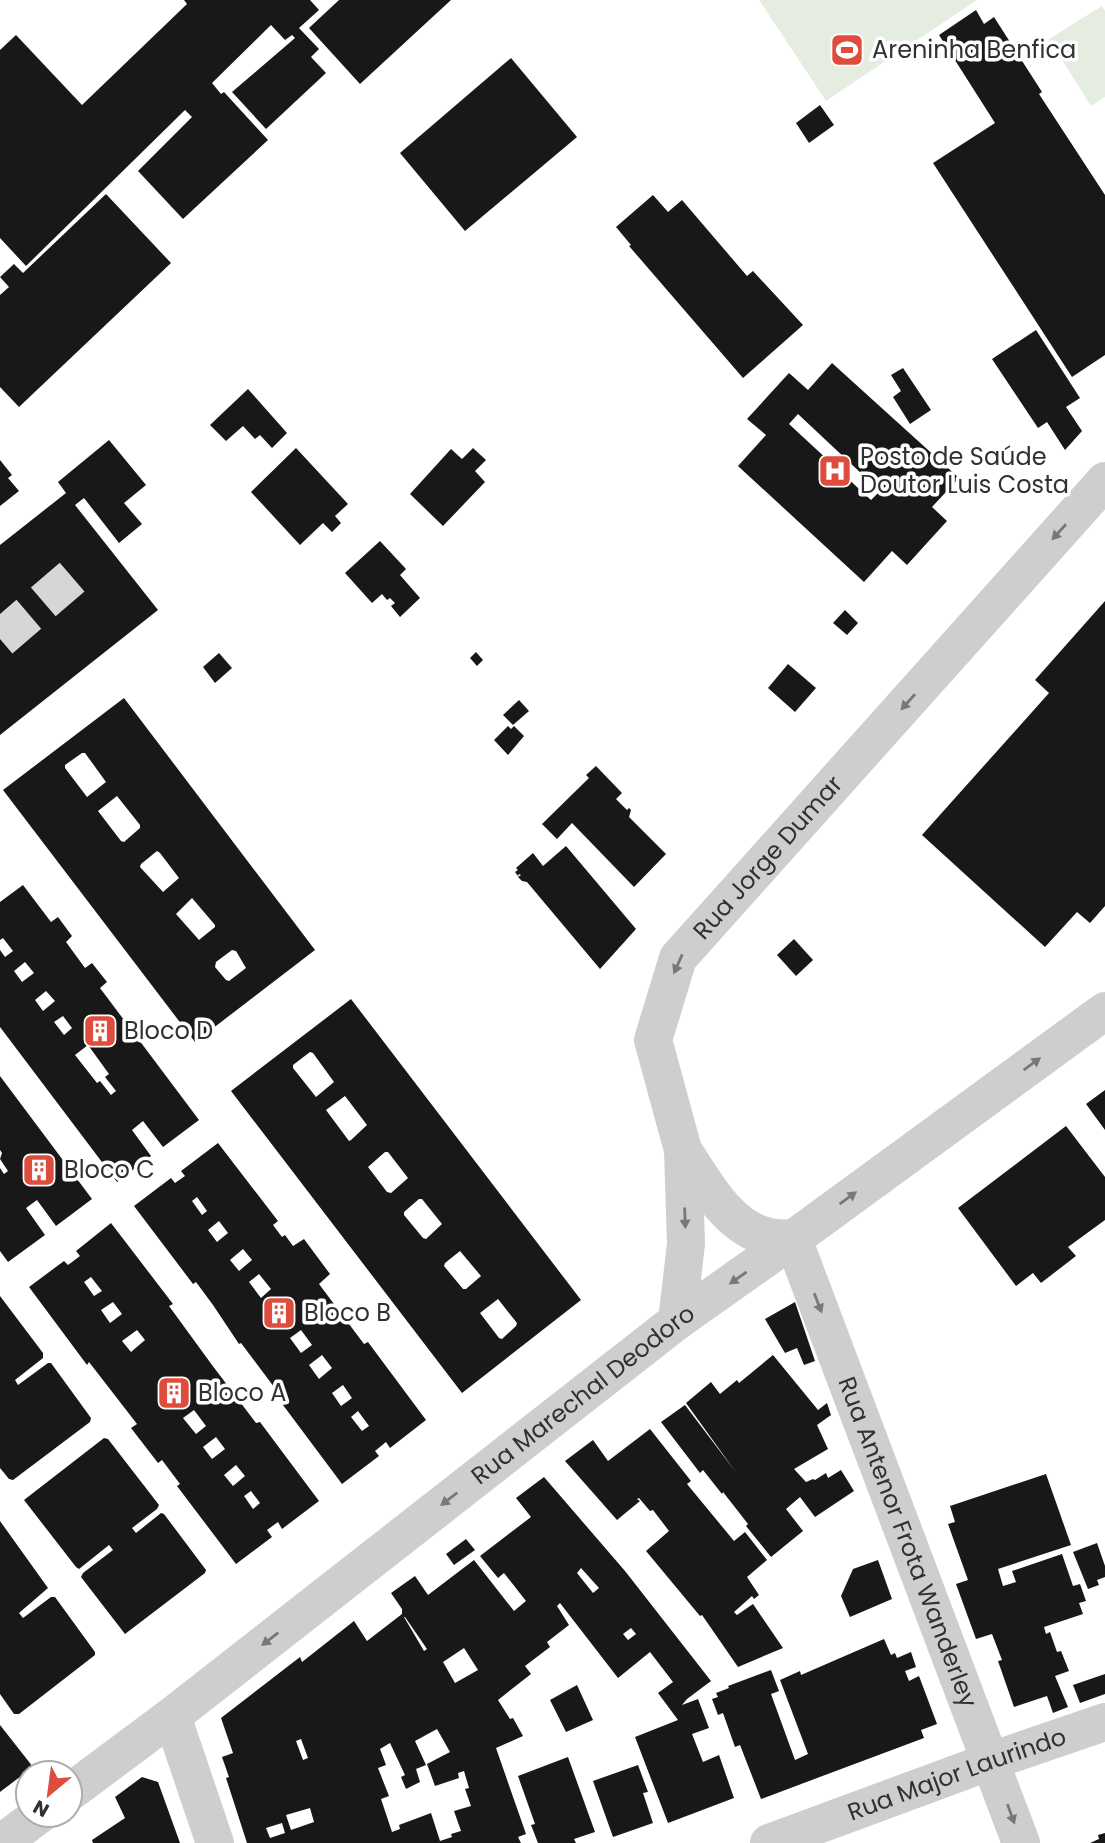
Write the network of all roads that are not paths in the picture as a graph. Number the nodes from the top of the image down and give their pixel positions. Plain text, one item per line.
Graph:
1 (1105, 481) edge
2 (1105, 1011) edge
3 (683, 1150) junction
4 (793, 1239) junction
5 (677, 1321) junction
6 (173, 1716) junction
7 (1105, 1722) edge
8 (991, 1761) junction
9 (84, 1782) edge
10 (20, 1829) edge
11 (1, 1843) edge
12 (215, 1843) edge
13 (769, 1843) edge
14 (1021, 1843) edge

1 -> 3 street, Rua Jorge Dumar
4 -> 2 street, Rua Marechal Deodoro
3 - 4 street
3 -> 5 street, Rua Jorge Dumar
4 -> 5 street, Rua Marechal Deodoro
4 -> 8 street, Rua Antenor Frota Wanderley
5 -> 6 street, Rua Marechal Deodoro
6 - 9 street, Rua Marechal Deodoro
6 - 12 street
7 - 8 street, Rua Major Laurindo
8 - 13 street, Rua Major Laurindo
8 -> 14 street, Rua Antenor Frota Wanderley
10 - 11 street

